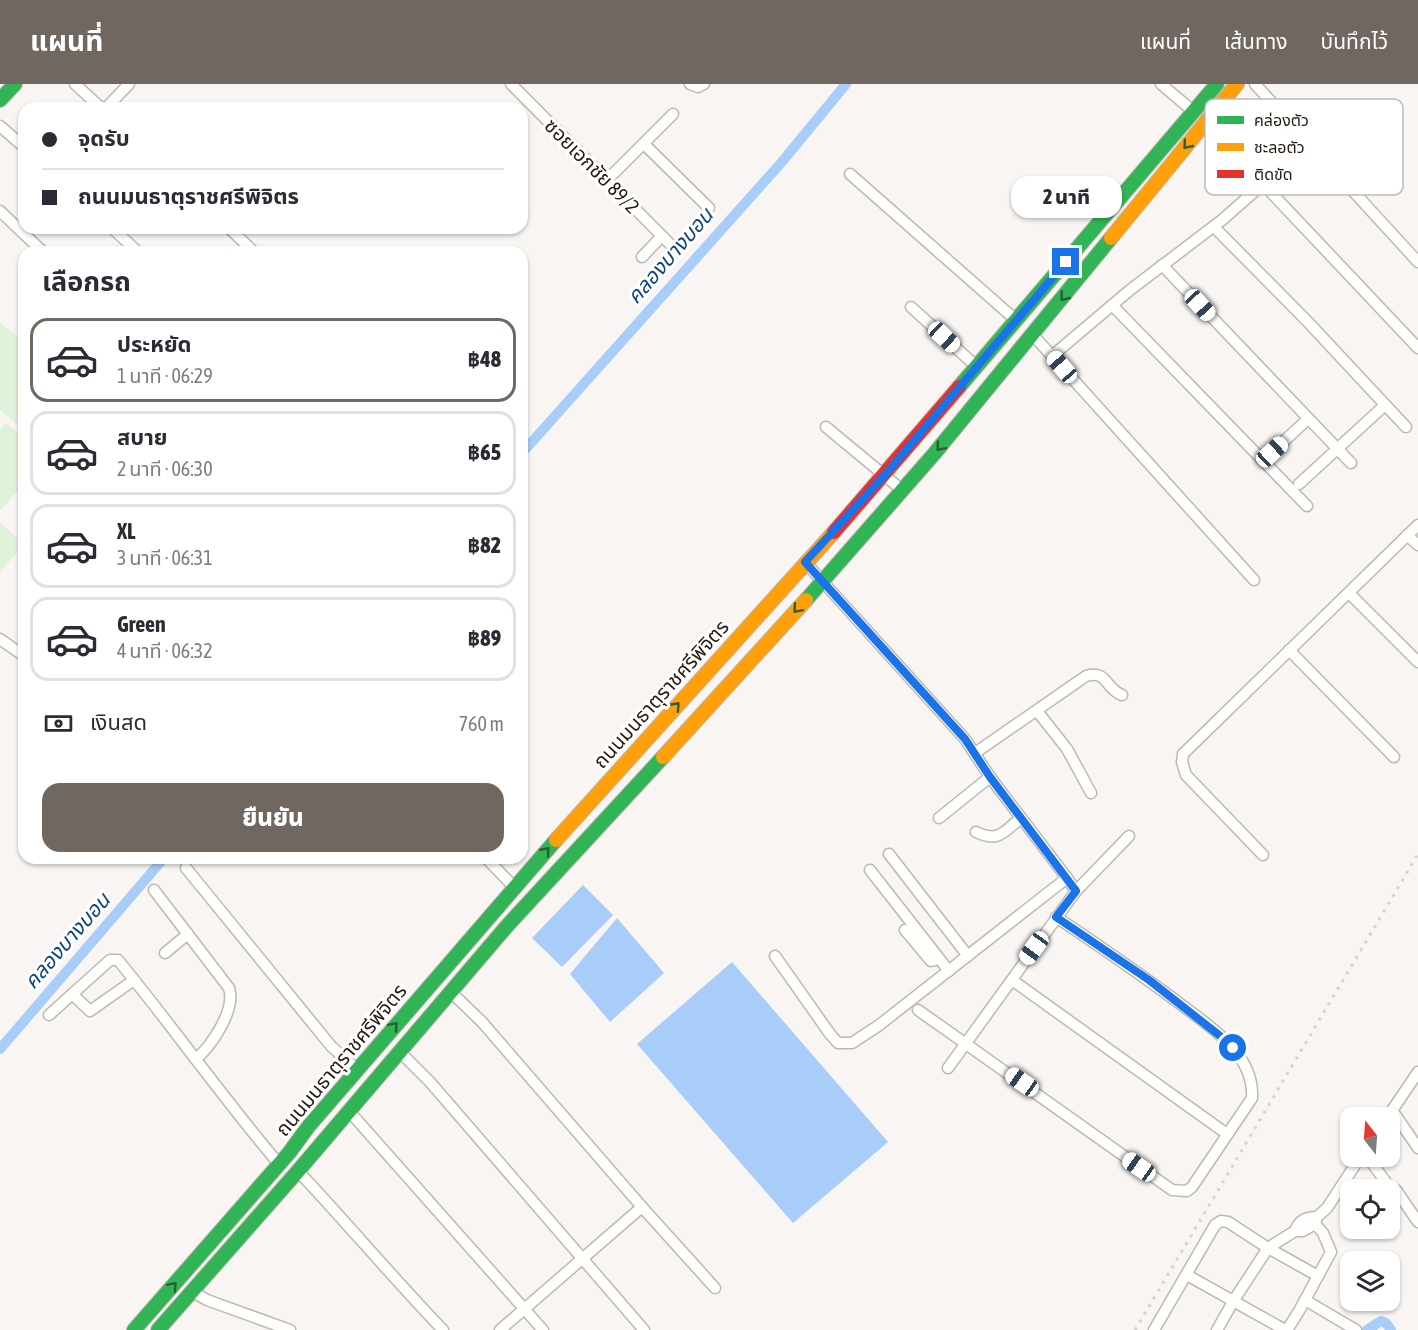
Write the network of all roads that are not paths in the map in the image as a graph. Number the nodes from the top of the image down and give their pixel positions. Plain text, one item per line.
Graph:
1 (15, 84) edge
2 (75, 84) edge
3 (129, 84) edge
4 (511, 84) edge
5 (690, 84) edge
6 (704, 84) edge
7 (1161, 84) edge
8 (1217, 84) edge
9 (1238, 84) edge
10 (1255, 84) edge
11 (1225, 99) edge
12 (1269, 99) edge
13 (0, 100) edge
14 (94, 102) edge
15 (112, 102) edge
16 (1194, 112) junction
17 (673, 114) dead end
18 (1204, 124) edge
19 (0, 126) edge
20 (18, 142) edge
21 (644, 144) junction
22 (850, 174) dead end
23 (607, 180) junction
24 (1250, 195) edge
25 (1273, 195) edge
26 (1358, 195) edge
27 (710, 208) dead end
28 (0, 212) edge
29 (1214, 227) junction
30 (18, 229) edge
31 (24, 234) edge
32 (118, 234) edge
33 (235, 234) edge
34 (662, 236) junction
35 (37, 246) edge
36 (132, 246) edge
37 (248, 246) edge
38 (673, 247) dead end
39 (642, 257) dead end
40 (1418, 262) edge
41 (1162, 265) junction
42 (1112, 305) junction
43 (911, 307) dead end
44 (1017, 321) junction
45 (1033, 335) junction
46 (1418, 348) edge
47 (1052, 356) junction
48 (977, 368) junction
49 (1384, 405) junction
50 (1308, 419) junction
51 (826, 427) dead end
52 (1406, 427) dead end
53 (1336, 448) junction
54 (1272, 452) dead end
55 (1351, 463) dead end
56 (884, 476) junction
57 (1299, 484) dead end
58 (902, 490) junction
59 (1307, 506) dead end
60 (1418, 525) edge
61 (1407, 535) junction
62 (1418, 545) edge
63 (805, 562) junction
64 (823, 580) junction
65 (1254, 580) dead end
66 (1349, 593) junction
67 (0, 639) edge
68 (1290, 650) junction
69 (18, 652) edge
70 (1418, 662) edge
71 (1122, 695) dead end
72 (1037, 711) junction
73 (975, 753) junction
74 (1394, 757) dead end
75 (990, 777) junction
76 (1091, 793) dead end
77 (939, 818) dead end
78 (1021, 818) junction
79 (976, 832) dead end
80 (1129, 836) dead end
81 (889, 854) dead end
82 (1263, 855) dead end
83 (492, 864) edge
84 (186, 868) dead end
85 (870, 870) dead end
86 (1067, 878) junction
87 (514, 887) junction
88 (154, 890) dead end
89 (1076, 891) junction
90 (1056, 917) junction
91 (904, 930) dead end
92 (188, 934) junction
93 (165, 953) dead end
94 (775, 956) dead end
95 (968, 956) junction
96 (939, 959) junction
97 (948, 971) junction
98 (134, 980) junction
99 (1012, 980) junction
100 (451, 992) junction
101 (72, 994) junction
102 (918, 1010) dead end
103 (49, 1015) dead end
104 (966, 1043) junction
105 (399, 1051) junction
106 (196, 1059) junction
107 (948, 1068) dead end
108 (357, 1070) junction
109 (1418, 1072) edge
110 (1395, 1107) edge
111 (349, 1111) junction
112 (1400, 1126) edge
113 (1227, 1134) junction
114 (1418, 1148) edge
115 (279, 1164) junction
116 (1353, 1167) edge
117 (1375, 1167) edge
118 (298, 1171) junction
119 (642, 1207) junction
120 (1320, 1216) junction
121 (1418, 1222) edge
122 (1268, 1248) junction
123 (583, 1260) junction
124 (1187, 1275) junction
125 (1318, 1276) junction
126 (715, 1288) dead end
127 (191, 1291) junction
128 (1234, 1300) junction
129 (1305, 1300) junction
130 (525, 1310) junction
131 (150, 1312) junction
132 (1159, 1328) edge
133 (161, 1329) edge
134 (134, 1330) edge
135 (290, 1330) edge
136 (443, 1330) edge
137 (500, 1330) edge
138 (543, 1330) edge
139 (644, 1330) edge
140 (1217, 1330) edge
141 (1286, 1330) edge
142 (1356, 1330) edge

1 - 13 street
2 - 14 street
3 - 15 street
4 - 23 street, ซอยเอกชัย 89/2
5 - 6 street
7 - 16 street
8 - 16 street, ถนนมนธาตุราชศรีพิจิตร
9 - 11 street, ถนนมนธาตุราชศรีพิจิตร
10 - 12 street
16 - 44 street, ถนนมนธาตุราชศรีพิจิตร
17 - 21 street
18 -> 45 street, ถนนมนธาตุราชศรีพิจิตร
19 - 20 street
21 - 23 street
21 - 27 street
22 - 44 street
23 - 34 street, ซอยเอกชัย 89/2
24 - 29 street
25 - 46 street
26 - 40 street
28 - 30 street
29 - 41 street
29 - 49 street
31 - 35 street
32 - 36 street
33 - 37 street
34 - 38 street, ซอยเอกชัย 89/2
34 - 39 street
41 - 42 street
41 - 50 street
42 - 47 street
42 - 59 street
43 - 48 street
44 - 48 street, ถนนมนธาตุราชศรีพิจิตร
45 - 47 street
45 -> 58 street, ถนนมนธาตุราชศรีพิจิตร
47 - 65 street
48 - 56 street, ถนนมนธาตุราชศรีพิจิตร
49 - 52 street
49 - 53 street
50 - 53 street
50 - 54 street
51 - 56 street
53 - 55 street
53 - 57 street
56 - 58 street
56 - 63 street, ถนนมนธาตุราชศรีพิจิตร
58 - 64 street, ถนนมนธาตุราชศรีพิจิตร
60 - 61 street
61 - 62 street
61 - 66 street
63 - 64 street
87 -> 63 street, ถนนมนธาตุราชศรีพิจิตร
64 - 73 street
64 -> 100 street, ถนนมนธาตุราชศรีพิจิตร
66 - 68 street
66 - 70 street
67 - 69 street
68 - 74 street
68 - 82 street
71 - 72 street
72 - 73 street
72 - 76 street
73 - 75 street
75 - 77 street
75 - 78 street
78 - 79 street
78 - 86 street
80 - 89 street
81 - 95 street
83 - 87 street
84 - 108 street
85 - 96 street
86 - 89 street
86 - 95 street
108 -> 87 street, ถนนมนธาตุราชศรีพิจิตร
88 - 92 street
89 - 90 street
90 - 99 street
90 - 113 street
91 - 96 street
92 - 93 street
92 - 106 street
94 - 97 street
95 - 97 street
96 - 97 street
98 - 101 street
98 - 101 street
98 - 106 street
99 - 104 street
99 - 113 street
100 - 105 street, ถนนมนธาตุราชศรีพิจิตร
100 - 119 street
101 - 103 street
102 - 104 street
104 - 107 street
104 - 113 street
105 - 111 street, ถนนมนธาตุราชศรีพิจิตร
105 - 123 street
106 - 115 street
108 - 115 street, ถนนมนธาตุราชศรีพิจิตร
109 - 110 street
111 - 118 street, ถนนมนธาตุราชศรีพิจิตร
111 - 130 street
112 - 114 street
131 -> 115 street, ถนนมนธาตุราชศรีพิจิตร
116 - 120 street
117 - 121 street
118 - 127 street, ถนนมนธาตุราชศรีพิจิตร
118 - 136 street
119 - 123 street
119 - 126 street
120 - 122 street
120 - 125 street
122 - 124 street
122 - 125 street
122 - 128 street
123 - 130 street
123 - 139 street
124 - 128 street
124 - 132 street
125 - 129 street
127 - 133 street, ถนนมนธาตุราชศรีพิจิตร
127 - 135 street
128 - 140 street
128 - 141 street
129 - 141 street
129 - 142 street
130 - 137 street
130 - 138 street
131 - 133 street
131 - 134 street, ถนนมนธาตุราชศรีพิจิตร

